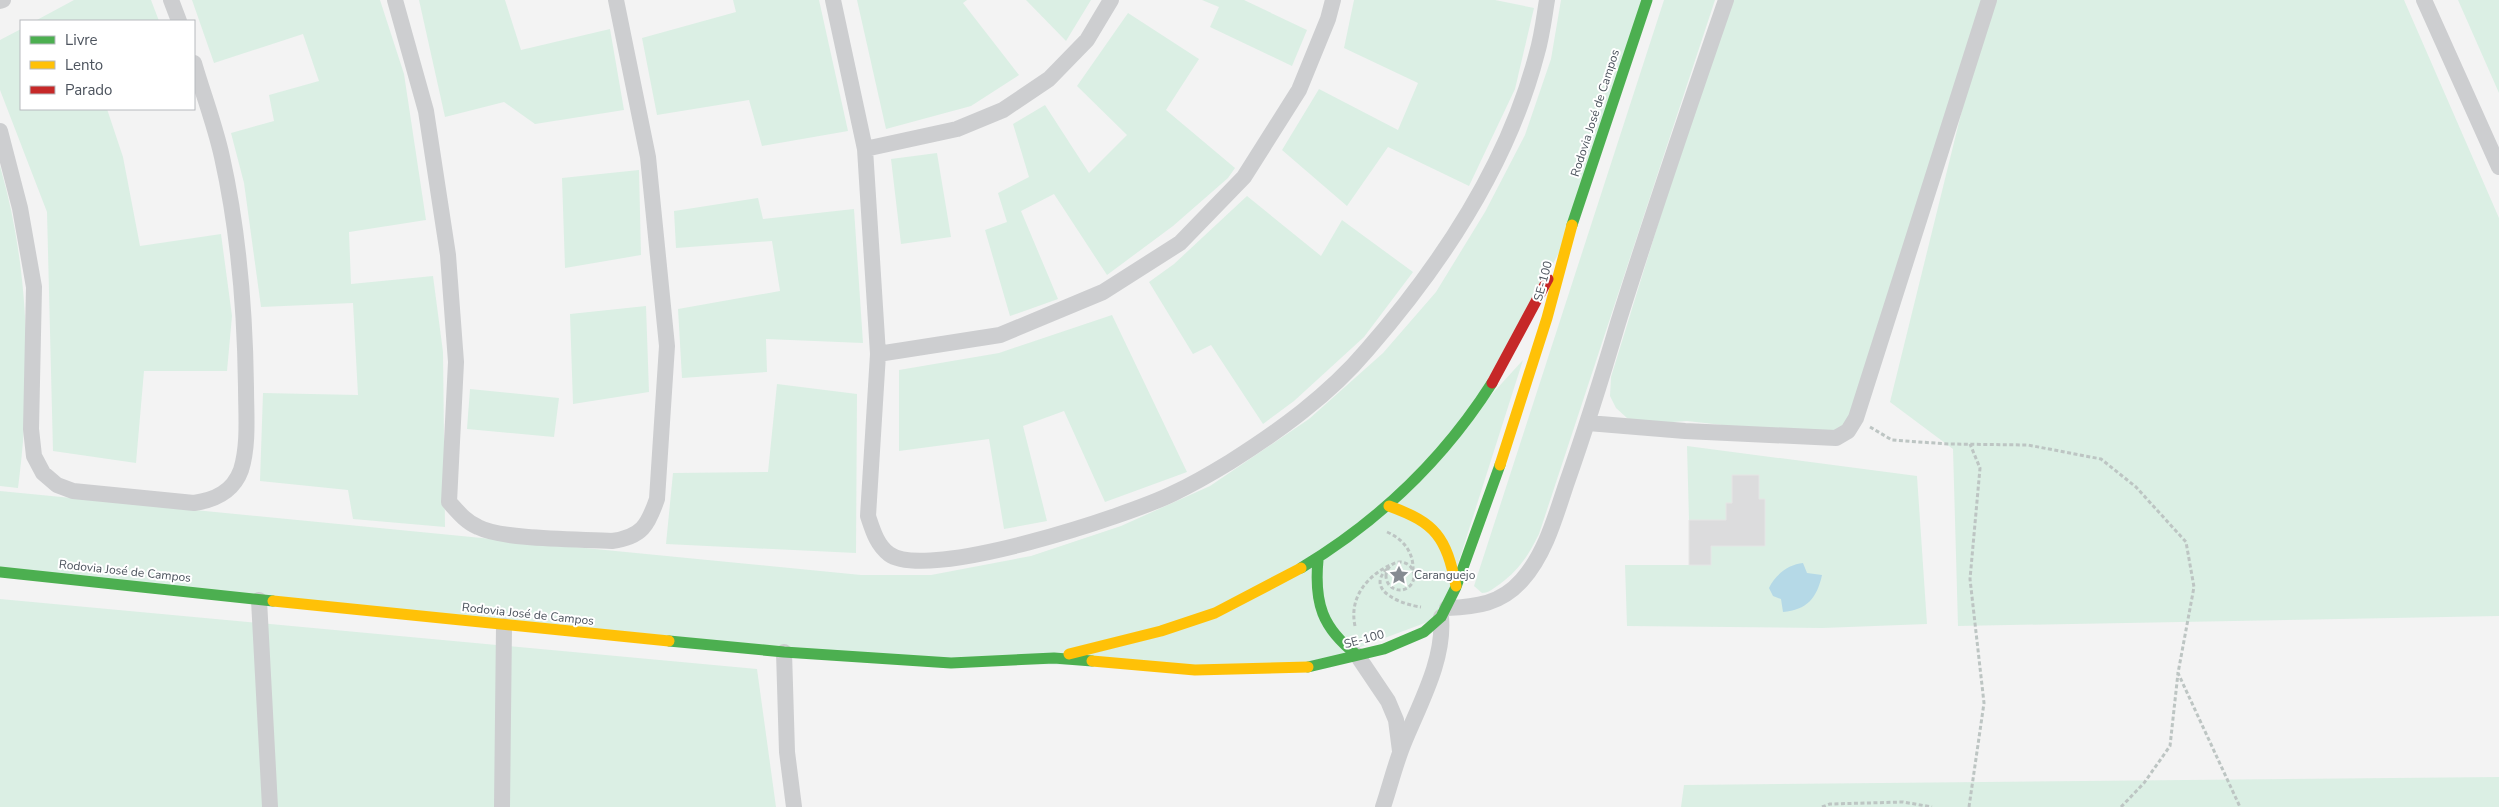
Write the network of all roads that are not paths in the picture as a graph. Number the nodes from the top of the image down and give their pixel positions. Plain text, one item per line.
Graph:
1 (171, 0) edge
2 (395, 0) edge
3 (616, 0) edge
4 (833, 0) edge
5 (1111, 0) edge
6 (1333, 0) edge
7 (1547, 0) edge
8 (1647, 0) edge
9 (1726, 0) edge
10 (1990, 0) edge
11 (2424, 0) edge
12 (179, 20) edge
13 (195, 66) edge
14 (0, 131) edge
15 (866, 149) junction
16 (2499, 167) edge
17 (1569, 235) junction
18 (878, 354) junction
19 (1588, 423) junction
20 (1389, 506) junction
21 (1318, 560) junction
22 (0, 572) edge
23 (1456, 587) junction
24 (259, 600) junction
25 (1444, 613) junction
26 (504, 626) junction
27 (784, 652) junction
28 (1357, 655) junction
29 (1054, 658) junction
30 (1400, 753) junction
31 (270, 807) edge
32 (502, 807) edge
33 (794, 807) edge
34 (1383, 807) edge

1 - 12 street
2 - 3 street
4 - 15 street
5 - 15 street
6 - 18 street
7 - 18 street
8 - 17 main road, Rodovia José de Campos
9 - 19 street
10 - 19 street
11 - 16 street
13 - 14 street
15 - 18 street
17 - 20 main road, SE-100 / SE-100
17 - 23 main road, SE-100 / SE-100
19 - 25 street
20 - 21 main road, SE-100 / SE-100
20 - 23 main road
21 - 28 main road
21 - 29 main road, SE-100 / SE-100
22 - 24 main road, Rodovia José de Campos / SE-100
23 - 25 main road, SE-100 / SE-100
24 - 26 main road, Rodovia José de Campos / SE-100
24 - 31 street
25 - 28 main road, SE-100 / SE-100
25 - 30 street
26 - 27 main road, Rodovia José de Campos / SE-100
26 - 32 street
27 - 29 main road, Rodovia José de Campos / SE-100
27 - 33 street
28 - 29 main road, SE-100 / SE-100
28 - 30 street
30 - 34 street

